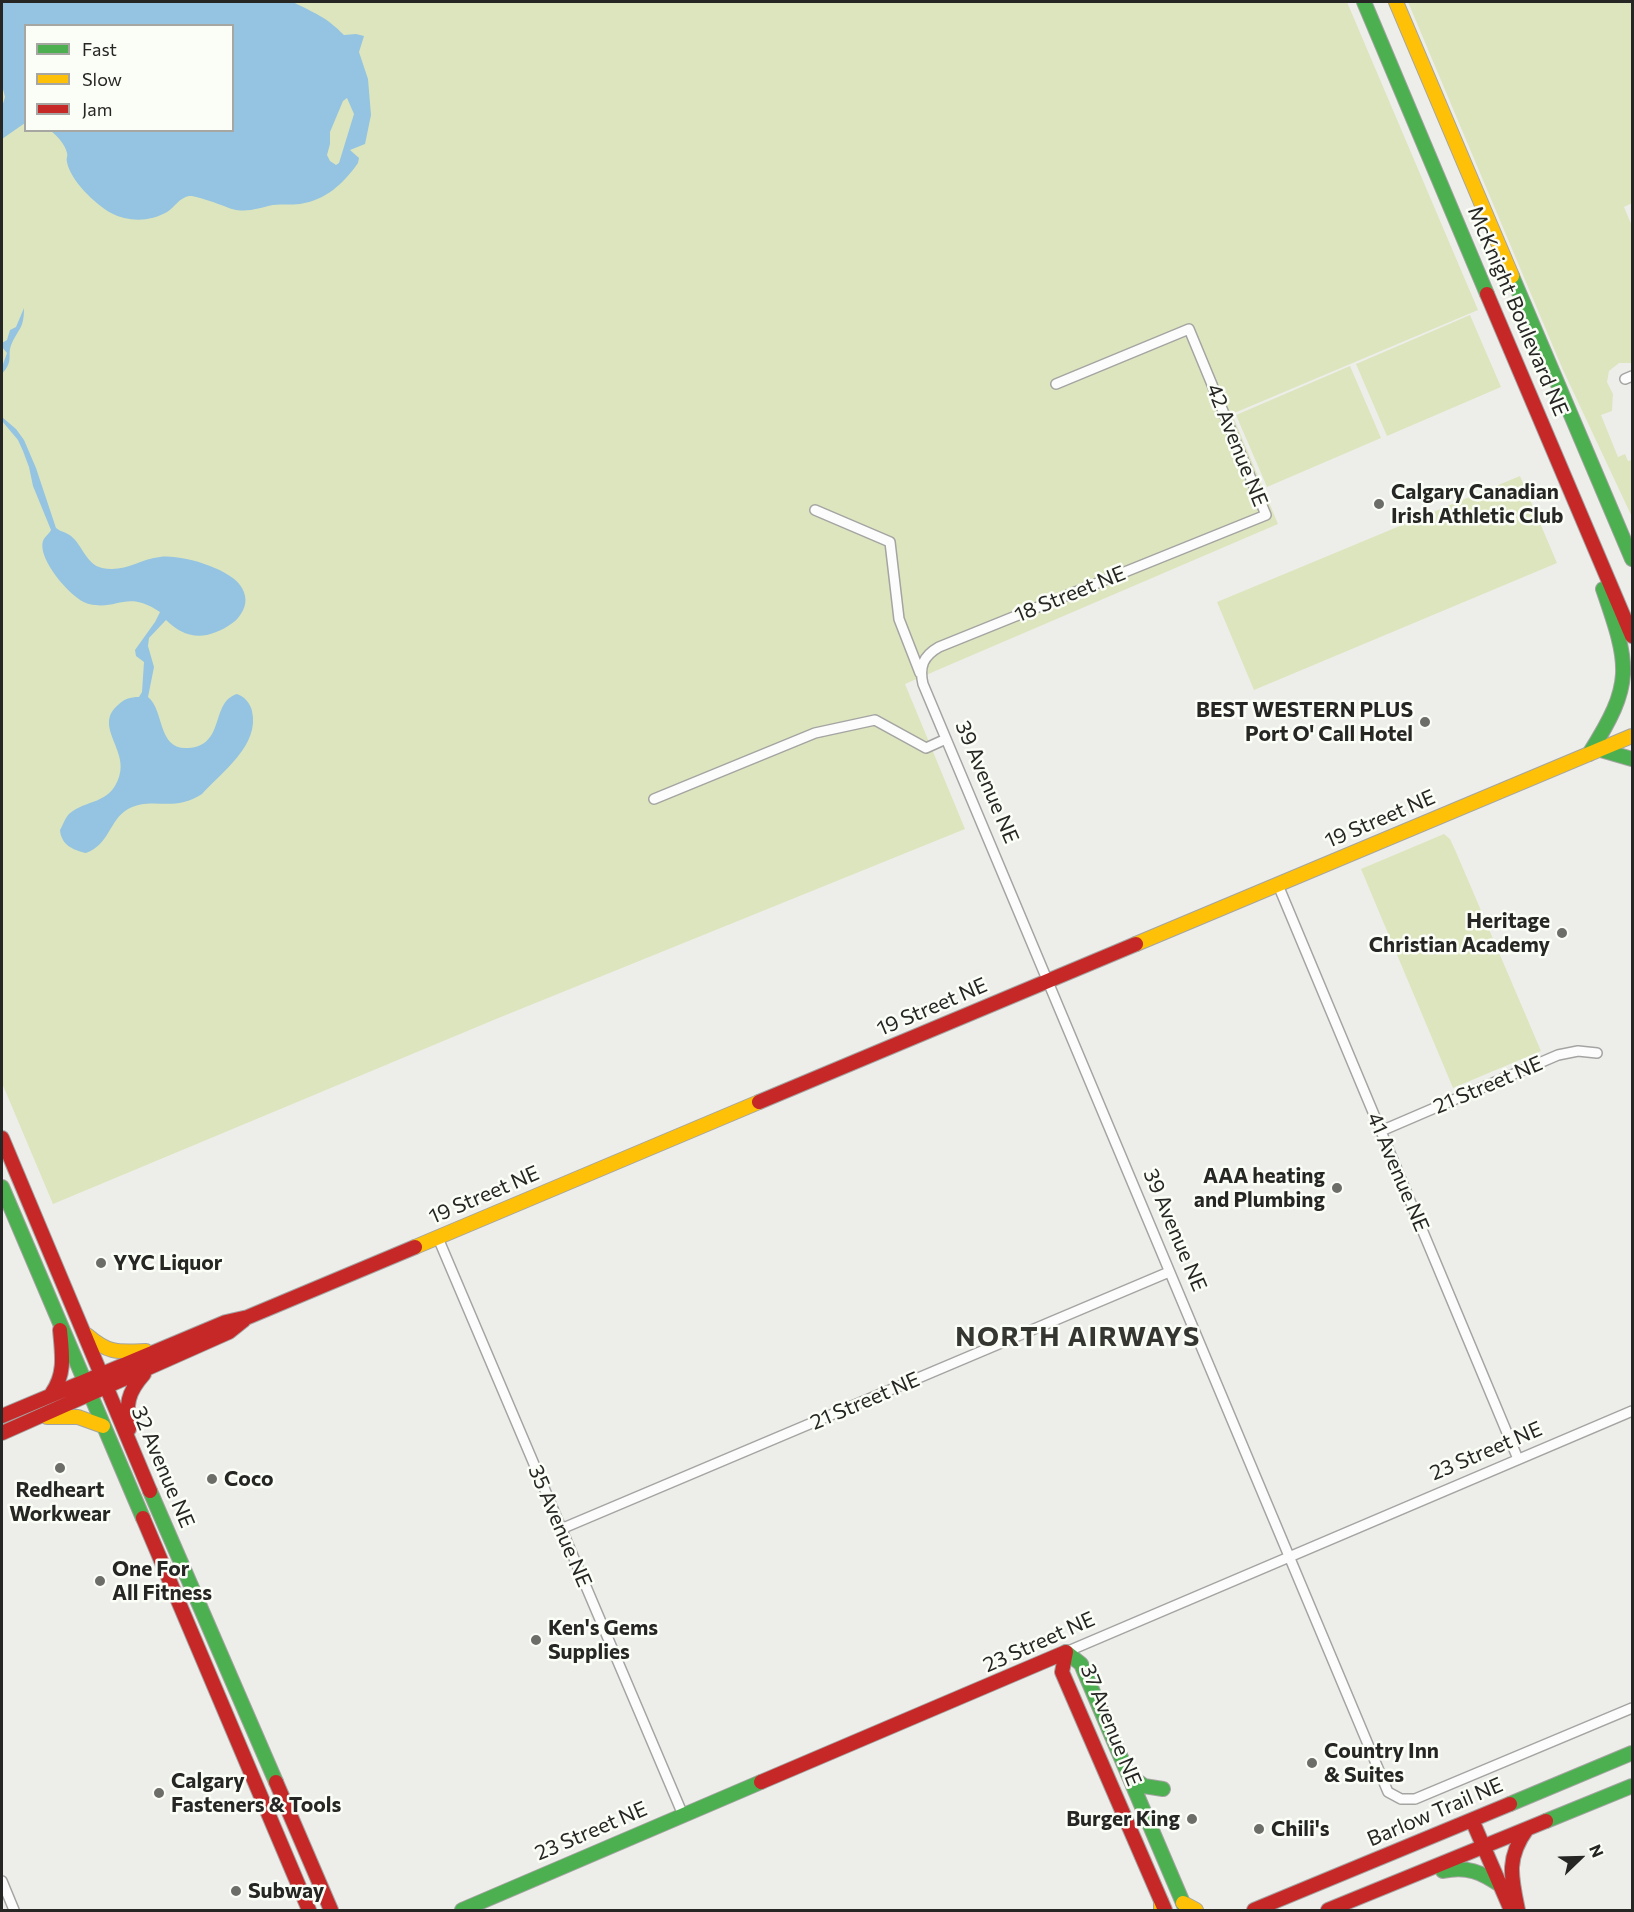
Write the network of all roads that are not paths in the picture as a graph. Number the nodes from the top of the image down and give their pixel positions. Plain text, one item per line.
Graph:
1 (1364, 2) edge
2 (1396, 2) edge
3 (1056, 384) dead end
4 (1602, 485) junction
5 (1578, 509) junction
6 (815, 510) dead end
7 (1244, 523) joint
8 (1632, 547) edge
9 (1596, 551) junction
10 (1632, 559) edge
11 (1632, 612) edge
12 (1632, 636) edge
13 (920, 673) junction
14 (1632, 736) edge
15 (946, 739) junction
16 (1595, 752) junction
17 (1632, 759) edge
18 (654, 799) dead end
19 (1278, 885) junction
20 (1048, 981) junction
21 (1597, 1053) dead end
22 (1382, 1131) junction
23 (2, 1138) edge
24 (2, 1187) edge
25 (438, 1238) junction
26 (1169, 1272) junction
27 (248, 1317) junction
28 (60, 1322) junction
29 (82, 1330) junction
30 (154, 1350) junction
31 (150, 1368) junction
32 (101, 1374) junction
33 (85, 1381) junction
34 (106, 1388) junction
35 (52, 1393) junction
36 (91, 1394) junction
37 (1632, 1411) edge
38 (2, 1416) edge
39 (39, 1417) junction
40 (103, 1426) junction
41 (2, 1433) edge
42 (131, 1446) junction
43 (1518, 1459) junction
44 (561, 1529) junction
45 (1290, 1558) junction
46 (1066, 1652) junction
47 (1632, 1708) edge
48 (1093, 1742) junction
49 (1632, 1753) edge
50 (1127, 1774) junction
51 (1632, 1786) edge
52 (1163, 1789) dead end
53 (1138, 1800) junction
54 (683, 1815) junction
55 (1472, 1820) junction
56 (1528, 1828) junction
57 (1484, 1847) junction
58 (1355, 1868) junction
59 (1402, 1880) junction
60 (2, 1881) edge
61 (1500, 1885) junction
62 (1162, 1907) edge
63 (1185, 1907) edge
64 (308, 1909) edge
65 (14, 1911) edge
66 (331, 1911) edge
67 (462, 1911) edge
68 (1196, 1911) edge
69 (1254, 1911) edge
70 (1273, 1911) edge
71 (1328, 1911) edge
72 (1511, 1911) edge
73 (1518, 1911) edge

1 - 5 main road, McKnight Boulevard NE
2 - 4 main road, McKnight Boulevard NE
3 - 7 street, 42 Avenue NE
4 - 8 main road
4 - 10 main road, McKnight Boulevard NE
5 - 9 main road, McKnight Boulevard NE
5 - 16 main road
6 - 13 street
7 - 13 street, 18 Street NE
9 - 11 main road
9 - 12 main road, McKnight Boulevard NE
13 - 15 street, 39 Avenue NE
14 - 16 main road, 19 Street NE
15 - 18 street
15 - 20 street, 39 Avenue NE
16 - 17 main road
16 - 19 main road, 19 Street NE
19 - 20 main road, 19 Street NE
19 - 22 street, 41 Avenue NE
20 - 25 main road, 19 Street NE
20 - 26 street, 39 Avenue NE
21 - 22 street, 21 Street NE
22 - 43 street, 41 Avenue NE
23 - 29 main road, 32 Avenue NE
24 - 28 main road, 32 Avenue NE
25 - 27 main road, 19 Street NE
25 - 44 street, 35 Avenue NE
26 - 44 street, 21 Street NE
26 - 45 street, 39 Avenue NE
27 - 30 main road, 19 Street NE
27 - 31 main road, 19 Street NE
28 - 33 main road, 32 Avenue NE
28 - 35 main road
29 - 30 main road
29 - 32 main road, 32 Avenue NE
30 - 32 main road, 19 Street NE
31 - 34 main road, 19 Street NE
31 - 42 main road
32 - 33 main road, 19 Street NE
32 - 34 main road, 32 Avenue NE
33 - 35 main road, 19 Street NE
33 - 36 main road, 32 Avenue NE
34 - 36 main road, 19 Street NE
34 - 42 main road, 32 Avenue NE
35 - 38 main road, 19 Street NE
36 - 39 main road, 19 Street NE
36 - 40 main road, 32 Avenue NE
37 - 43 street, 23 Street NE
39 - 40 main road
39 - 41 main road, 19 Street NE
40 - 64 main road, 32 Avenue NE
42 - 66 main road, 32 Avenue NE
43 - 45 street, 23 Street NE
44 - 54 street, 35 Avenue NE
45 - 46 street, 23 Street NE
45 - 47 street, 39 Avenue NE
46 - 48 main road, 37 Avenue NE
46 - 50 main road, 37 Avenue NE
46 - 54 main road, 23 Street NE
48 - 53 main road
48 - 62 main road, 37 Avenue NE
49 - 55 main road, Barlow Trail NE
50 - 52 main road
50 - 53 main road, 37 Avenue NE
51 - 56 main road
53 - 63 main road, 37 Avenue NE
54 - 67 main road, 23 Street NE
55 - 57 main road
55 - 58 main road, Barlow Trail NE
56 - 57 main road
56 - 73 main road
57 - 59 main road
57 - 61 main road
58 - 69 main road, Barlow Trail NE
58 - 70 main road
59 - 61 main road
59 - 71 main road
60 - 65 street
61 - 72 main road
63 - 68 main road

